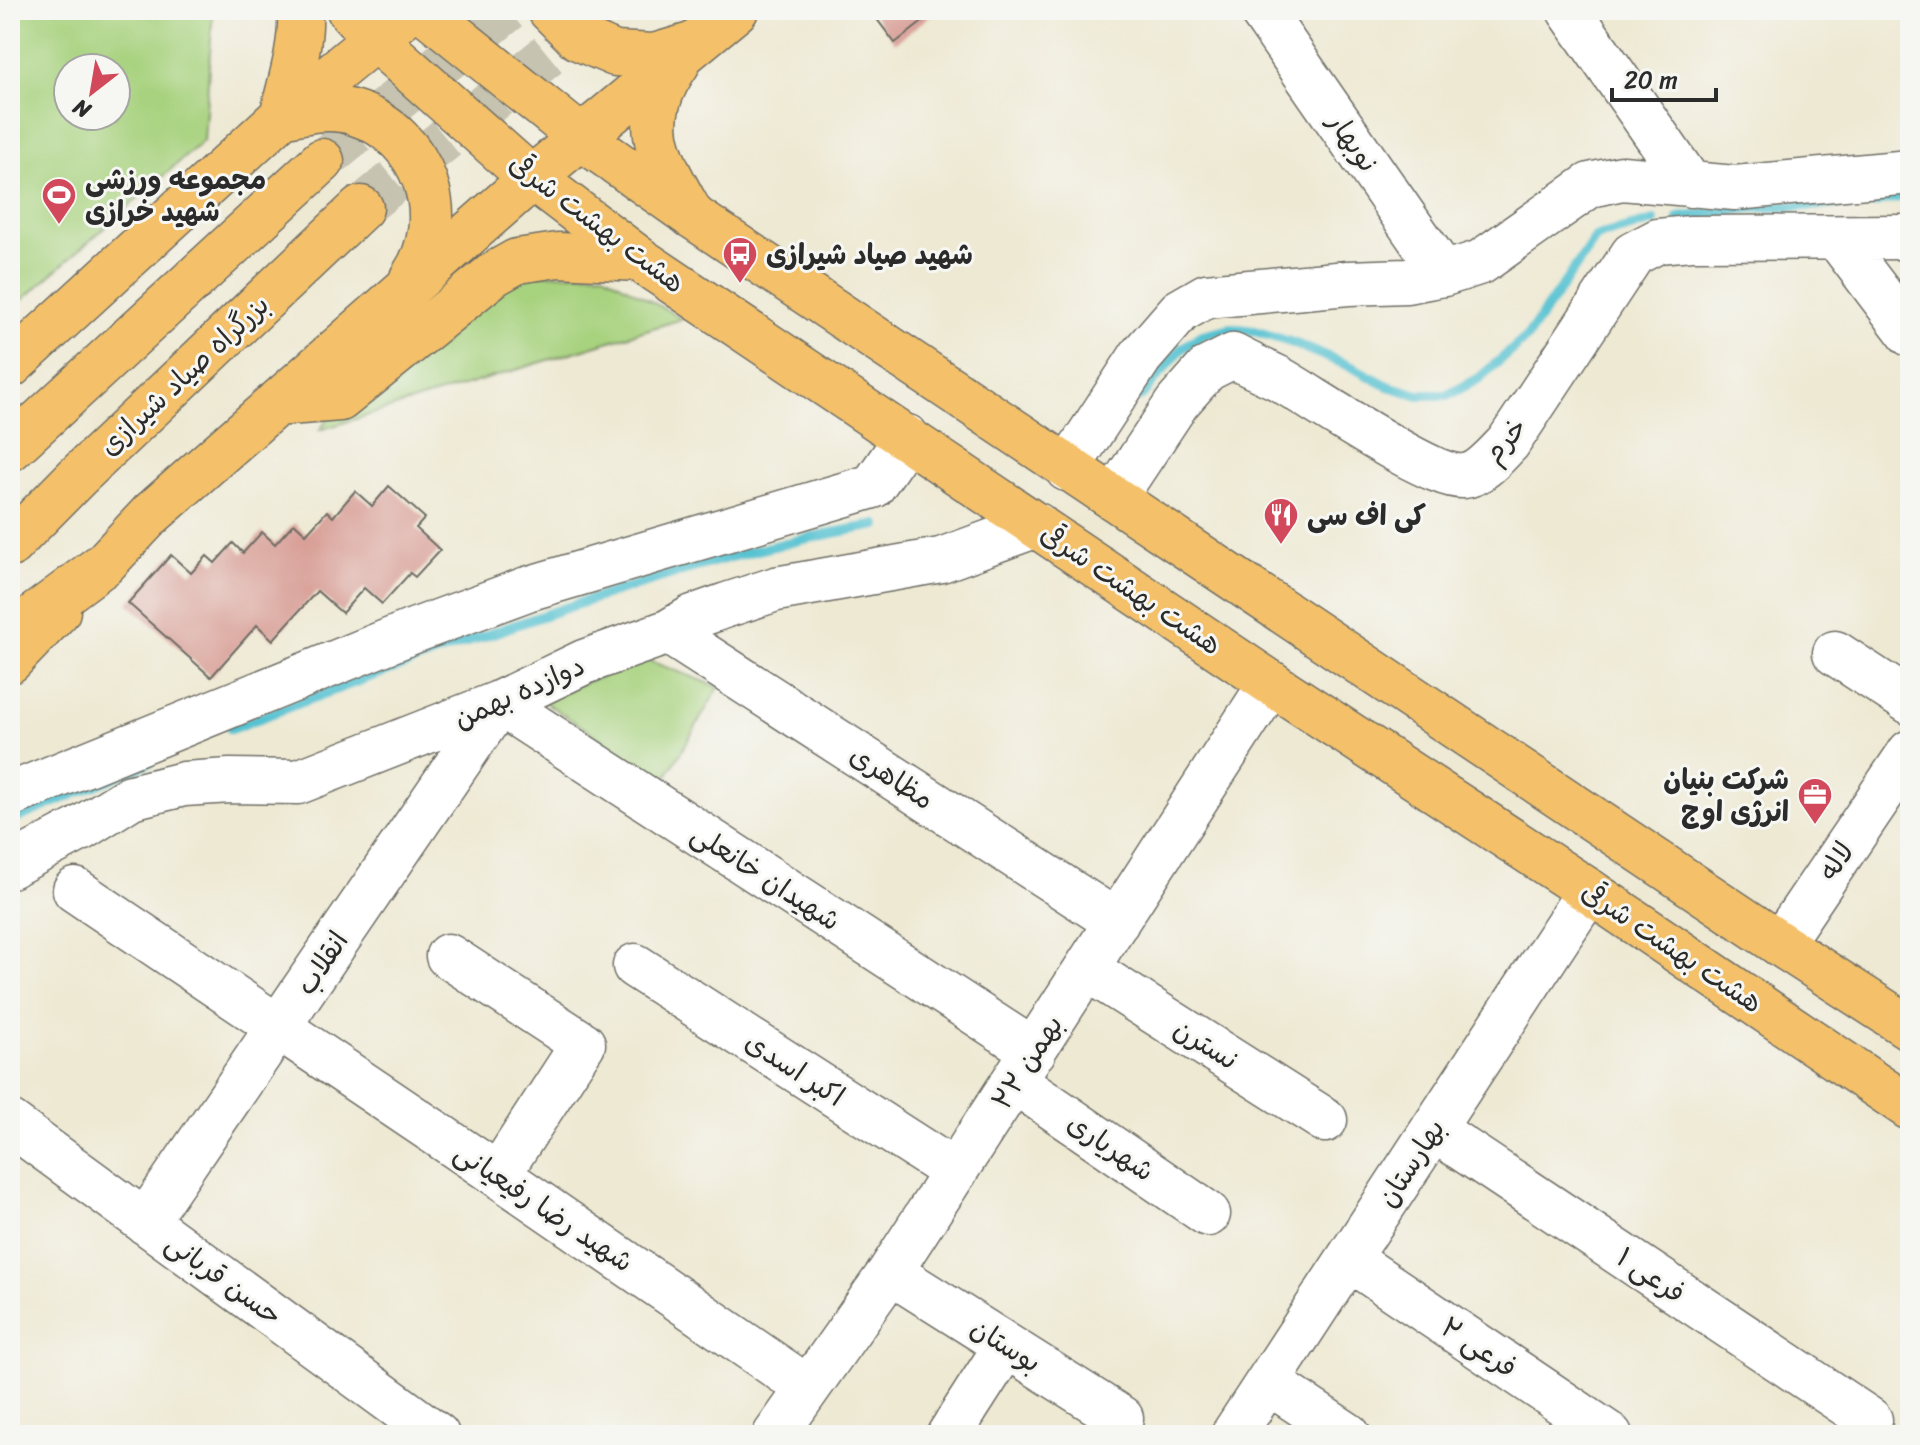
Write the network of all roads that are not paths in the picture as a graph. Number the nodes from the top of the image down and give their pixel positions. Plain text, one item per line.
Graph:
1 (300, 10) edge
2 (410, 10) edge
3 (423, 10) edge
4 (550, 10) edge
5 (736, 10) edge
6 (1261, 10) edge
7 (1569, 10) edge
8 (362, 25) edge
9 (691, 45) junction
10 (282, 116) junction
11 (583, 139) junction
12 (322, 161) tunnel mouth
13 (1910, 172) edge
14 (532, 178) junction
15 (1691, 185) junction
16 (361, 208) tunnel mouth
17 (692, 216) junction
18 (1910, 237) edge
19 (1838, 239) junction
20 (639, 259) junction
21 (1444, 274) junction
22 (401, 294) junction
23 (1910, 334) edge
24 (10, 366) edge
25 (275, 404) junction
26 (907, 437) junction
27 (10, 449) edge
28 (1067, 469) junction
29 (1114, 498) junction
30 (1037, 525) junction
31 (10, 545) edge
32 (104, 564) junction
33 (668, 632) junction
34 (10, 634) edge
35 (1835, 653) dead end
36 (10, 661) edge
37 (1271, 683) junction
38 (1910, 702) edge
39 (499, 703) junction
40 (1904, 773) edge
41 (10, 795) edge
42 (10, 866) edge
43 (75, 890) dead end
44 (1589, 891) junction
45 (1117, 922) junction
46 (1780, 944) junction
47 (448, 956) dead end
48 (635, 966) dead end
49 (1087, 969) junction
50 (278, 1027) junction
51 (1910, 1028) edge
52 (1024, 1066) junction
53 (1910, 1108) edge
54 (1325, 1120) dead end
55 (10, 1123) edge
56 (1433, 1129) junction
57 (955, 1172) junction
58 (498, 1175) junction
59 (1208, 1214) dead end
60 (145, 1222) junction
61 (1341, 1270) junction
62 (890, 1272) junction
63 (1006, 1346) junction
64 (1268, 1382) junction
65 (808, 1388) junction
66 (1121, 1418) dead end
67 (1870, 1420) dead end
68 (437, 1435) edge
69 (775, 1435) edge
70 (949, 1435) edge
71 (1233, 1435) edge
72 (1348, 1435) edge
73 (1560, 1435) edge
74 (1610, 1435) edge

1 - 10 main road
2 - 8 main road
3 - 11 main road, هشت بهشت شرقی
4 - 9 main road
5 - 9 main road
6 - 21 street, نوبهار
7 - 15 street
8 - 10 main road
8 - 14 main road, هشت بهشت شرقی
9 - 11 main road
9 - 17 main road
10 - 22 main road
10 - 24 main road
11 - 14 main road
11 - 17 main road, هشت بهشت شرقی
12 - 27 main road
13 - 15 street
14 - 20 main road, هشت بهشت شرقی
14 - 22 main road
15 - 21 street
16 - 31 main road, بزرگراه صیاد شیرازی
17 - 28 main road, هشت بهشت شرقی
18 - 19 street, خرم
19 - 23 street
19 - 29 street, خرم
20 - 25 main road
20 - 26 main road, هشت بهشت شرقی
21 - 28 street
22 - 25 main road
25 - 32 main road
26 - 30 main road, هشت بهشت شرقی
26 - 41 street
28 - 29 main road, هشت بهشت شرقی
29 - 46 main road, هشت بهشت شرقی
30 - 33 street, دوازده بهمن
30 - 37 main road, هشت بهشت شرقی
32 - 34 main road
32 - 36 main road
33 - 39 street, دوازده بهمن
33 - 45 street, مظاهری
35 - 38 street
37 - 44 main road, هشت بهشت شرقی
37 - 45 street, ۲۲ بهمن
39 - 42 street, دوازده بهمن
39 - 50 street, انقلاب
39 - 52 street, شهیدان خانعلی
40 - 46 street, لاله
43 - 50 street, شهید رضا رفیعیانی
44 - 53 main road, هشت بهشت شرقی
44 - 56 street, بهارستان
45 - 49 street, ۲۲ بهمن
46 - 51 main road, هشت بهشت شرقی
47 - 58 street
48 - 57 street, اکبر اسدی
49 - 52 street, ۲۲ بهمن
49 - 54 street, نسترن
50 - 58 street, شهید رضا رفیعیانی
50 - 60 street, انقلاب
52 - 57 street, ۲۲ بهمن
52 - 59 street, شهریاری
55 - 60 street, حسن قربانی
56 - 61 street, بهارستان
56 - 67 street, فرعی ۱
57 - 62 street, ۲۲ بهمن
58 - 65 street, شهید رضا رفیعیانی
60 - 68 street, حسن قربانی
61 - 64 street, بهارستان
61 - 73 street, فرعی ۲
61 - 74 street, فرعی ۲
62 - 63 street, بوستان
62 - 65 street, ۲۲ بهمن
63 - 66 street, بوستان
63 - 70 street
64 - 71 street, بهارستان
64 - 72 street
65 - 69 street, ۲۲ بهمن

